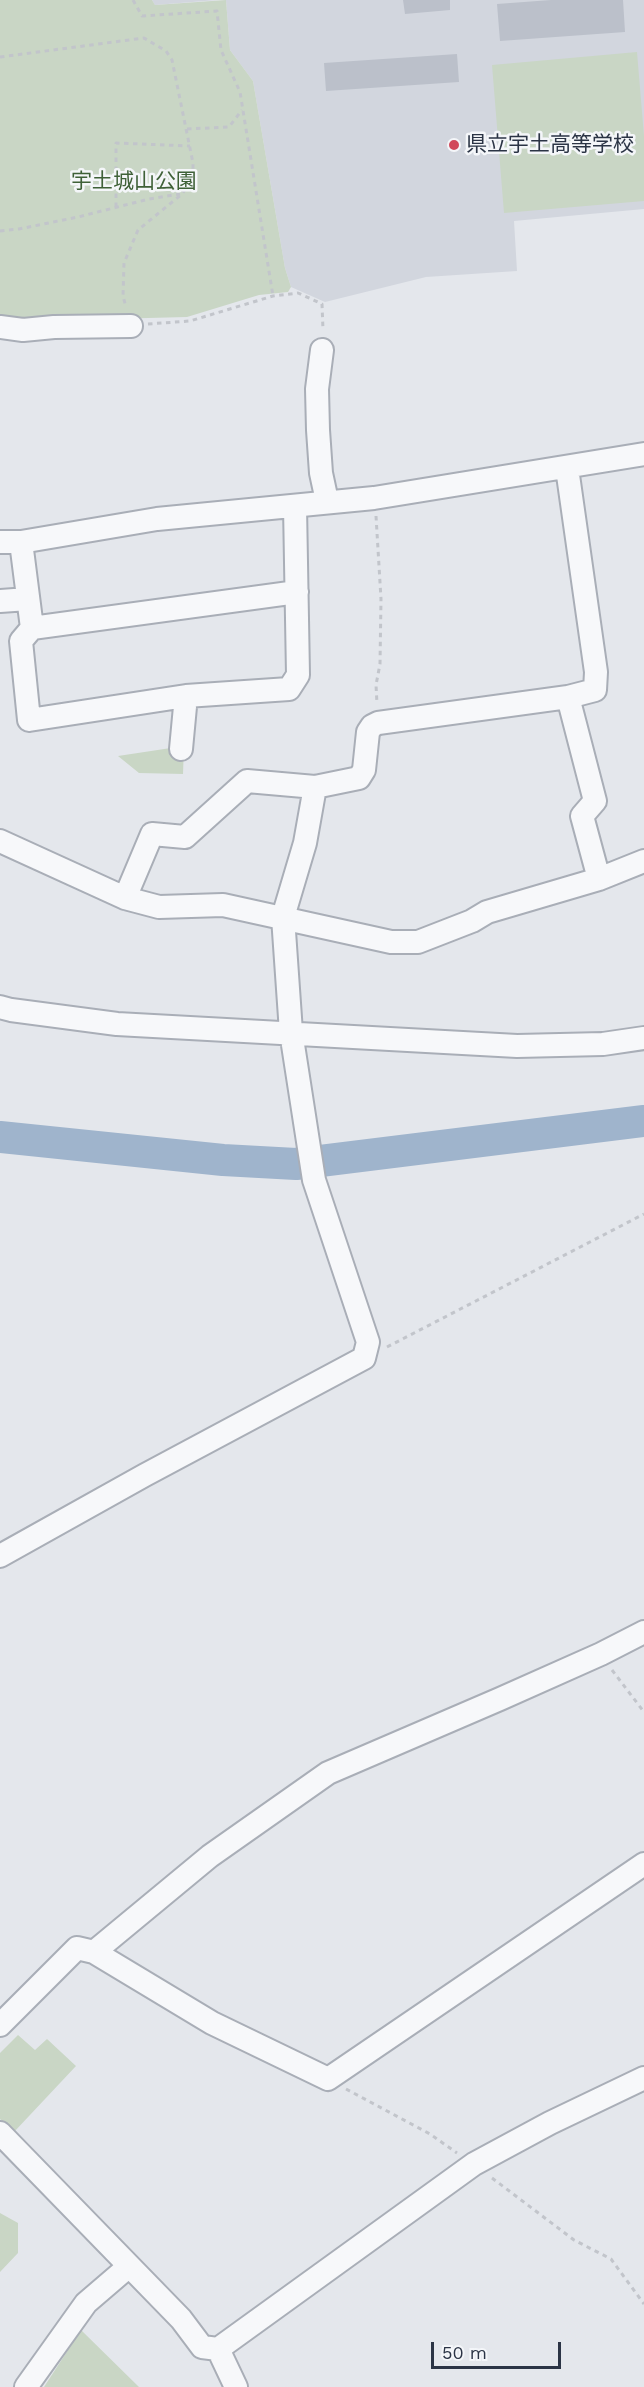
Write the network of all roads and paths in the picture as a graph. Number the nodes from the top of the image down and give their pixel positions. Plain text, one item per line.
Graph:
1 (134, 0) edge
2 (0, 57) edge
3 (242, 109) junction
4 (186, 129) junction
5 (190, 146) junction
6 (182, 194) junction
7 (116, 207) junction
8 (0, 231) edge
9 (273, 296) junction
10 (131, 326) junction
11 (0, 327) edge
12 (322, 350) joint
13 (644, 454) edge
14 (567, 468) junction
15 (374, 498) junction
16 (327, 501) junction
17 (295, 506) junction
18 (11, 542) edge
19 (297, 592) junction
20 (28, 599) junction
21 (0, 601) edge
22 (32, 628) junction
23 (186, 696) junction
24 (568, 697) junction
25 (378, 723) junction
26 (181, 749) dead end
27 (315, 787) junction
28 (0, 841) edge
29 (644, 861) edge
30 (599, 879) junction
31 (125, 898) junction
32 (283, 917) junction
33 (0, 1006) edge
34 (291, 1032) junction
35 (644, 1038) edge
36 (644, 1214) edge
37 (364, 1358) junction
38 (0, 1557) edge
39 (644, 1632) edge
40 (601, 1654) junction
41 (644, 1713) edge
42 (644, 1864) edge
43 (94, 1952) junction
44 (0, 2025) edge
45 (644, 2078) edge
46 (328, 2079) junction
47 (0, 2133) edge
48 (474, 2164) junction
49 (129, 2267) junction
50 (644, 2304) edge
51 (218, 2349) junction
52 (26, 2387) edge
53 (236, 2387) edge

1 - 3 path
2 - 4 path
3 - 4 path
3 - 9 path
4 - 5 path
5 - 6 path
5 - 7 path
6 - 7 path
6 - 10 path
7 - 8 path
9 - 10 path
9 - 12 path
10 - 11 street
12 - 16 street
13 - 14 street
14 - 15 street
14 - 24 street
15 - 16 street
15 - 25 path
16 - 17 street
17 - 18 street
17 - 19 street
18 - 20 street
19 - 22 street
19 - 23 street
20 - 21 street
20 - 22 street
22 - 23 street
23 - 26 street
24 - 25 street
24 - 30 street
25 - 27 street
27 - 31 street
27 - 32 street
28 - 31 street
29 - 30 street
30 - 32 street
31 - 32 street
32 - 34 street
33 - 34 street
34 - 35 street
34 - 37 street
36 - 37 path
37 - 38 street
39 - 40 street
40 - 41 path
40 - 43 street
42 - 46 street
43 - 44 street
43 - 46 street
45 - 48 street
46 - 48 path
47 - 49 street
48 - 50 path
48 - 51 street
49 - 51 street
49 - 52 street
51 - 53 street

